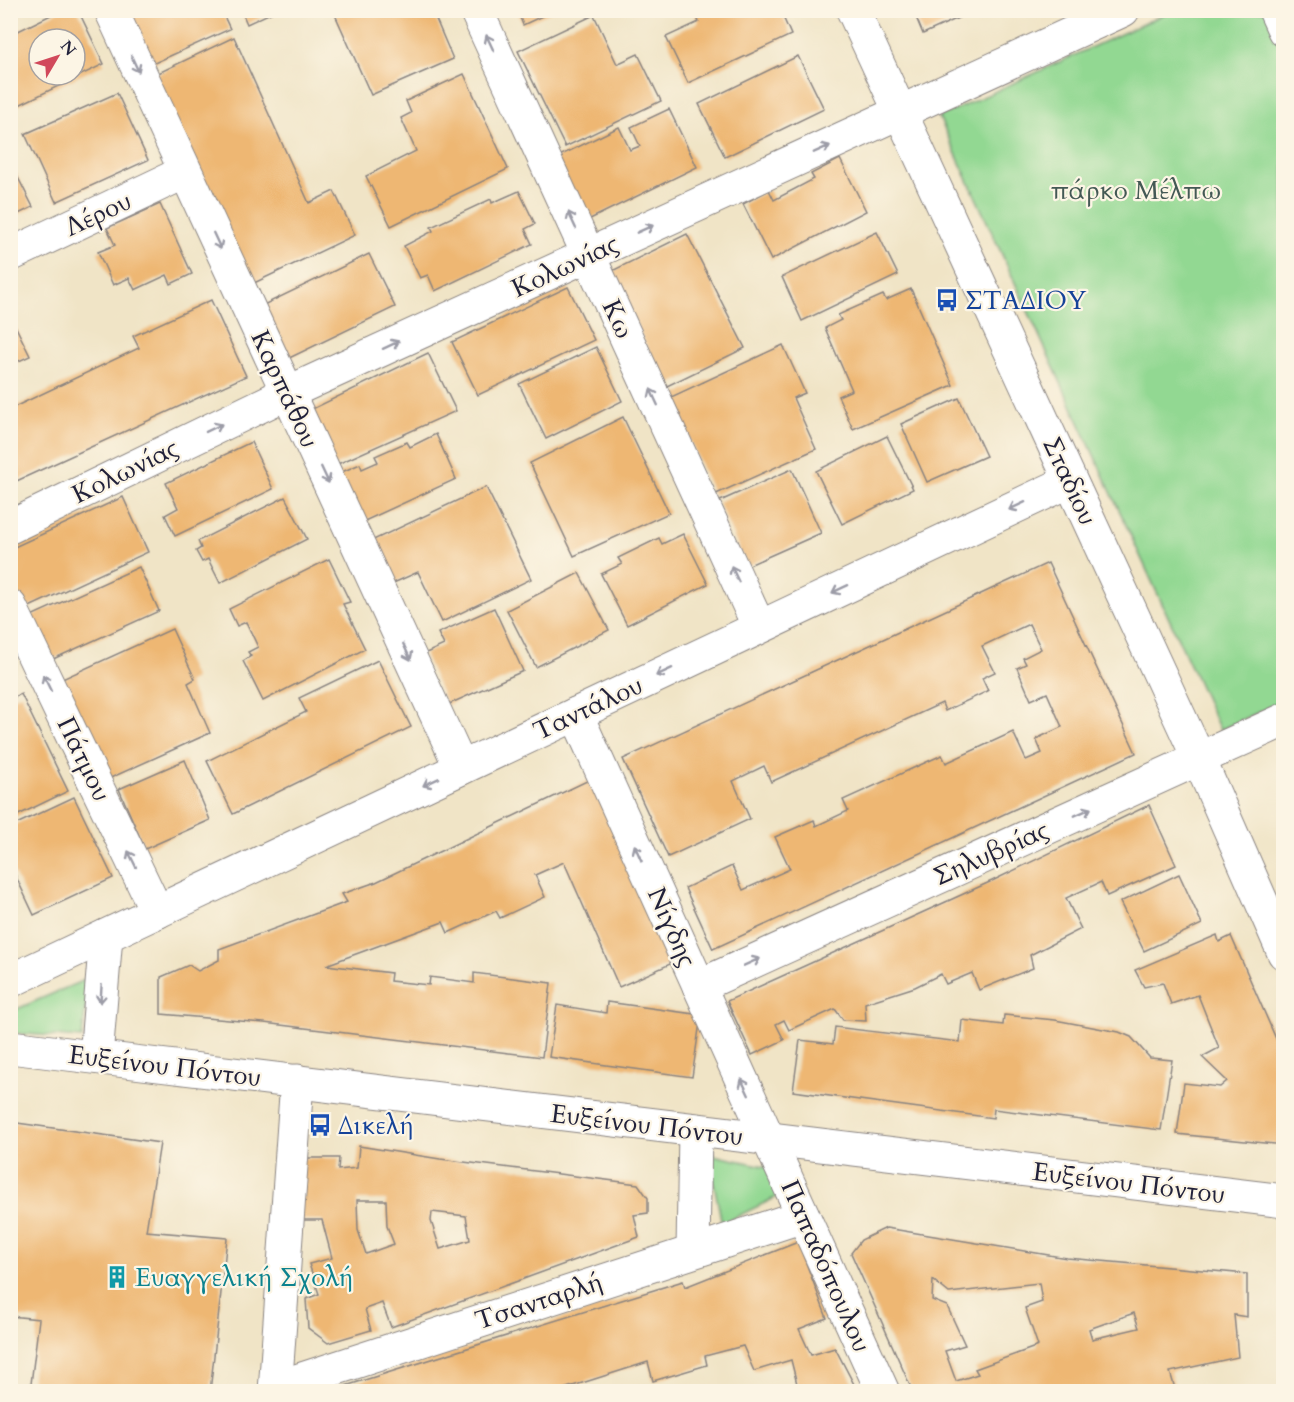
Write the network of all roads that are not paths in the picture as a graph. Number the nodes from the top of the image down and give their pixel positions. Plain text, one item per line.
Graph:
1 (111, 10) edge
2 (476, 10) edge
3 (853, 10) edge
4 (1123, 10) edge
5 (1275, 10) edge
6 (1284, 30) edge
7 (901, 113) junction
8 (185, 172) junction
9 (10, 255) edge
10 (588, 255) junction
11 (287, 393) junction
12 (1070, 481) junction
13 (10, 527) edge
14 (10, 606) edge
15 (759, 627) junction
16 (576, 714) junction
17 (1284, 720) edge
18 (1199, 759) junction
19 (461, 768) junction
20 (157, 912) junction
21 (106, 936) junction
22 (1284, 953) edge
23 (10, 981) edge
24 (699, 986) junction
25 (10, 1047) edge
26 (96, 1058) junction
27 (297, 1081) junction
28 (694, 1130) junction
29 (769, 1141) junction
30 (1284, 1201) edge
31 (803, 1216) junction
32 (693, 1251) junction
33 (275, 1390) edge
34 (883, 1392) edge

1 -> 8 street, Καρπάθου
10 -> 2 street, Κω
3 - 7 street, Σταδίου
4 - 7 street, Κολωνίας
5 - 6 street
10 -> 7 street, Κολωνίας
7 - 12 street, Σταδίου
8 - 9 street, Λέρου
8 -> 11 street, Καρπάθου
11 -> 10 street, Κολωνίας
15 -> 10 street, Κω
13 -> 11 street, Κολωνίας
11 -> 19 street, Καρπάθου
12 -> 15 street, Ταντάλου
12 - 18 street, Σταδίου
20 -> 14 street, Πάτμου
15 -> 16 street, Ταντάλου
16 - 19 street, Ταντάλου
24 -> 16 street, Νίγδης
17 - 18 street, Σηλυβρίας
18 - 22 street, Σταδίου
24 -> 18 street, Σηλυβρίας
19 -> 20 street, Ταντάλου
20 - 21 street, Ταντάλου
21 - 23 street, Ταντάλου
21 -> 26 street
29 -> 24 street, Νίγδης
25 - 26 street, Ευξείνου Πόντου
26 - 27 street, Ευξείνου Πόντου
27 - 28 street, Ευξείνου Πόντου
27 - 33 street
28 - 29 street, Ευξείνου Πόντου
28 - 32 street
29 - 30 street, Ευξείνου Πόντου
29 - 31 street, Παπαδόπουλου
31 - 32 street, Τσανταρλή
31 - 34 street, Παπαδόπουλου
32 - 33 street, Τσανταρλή

